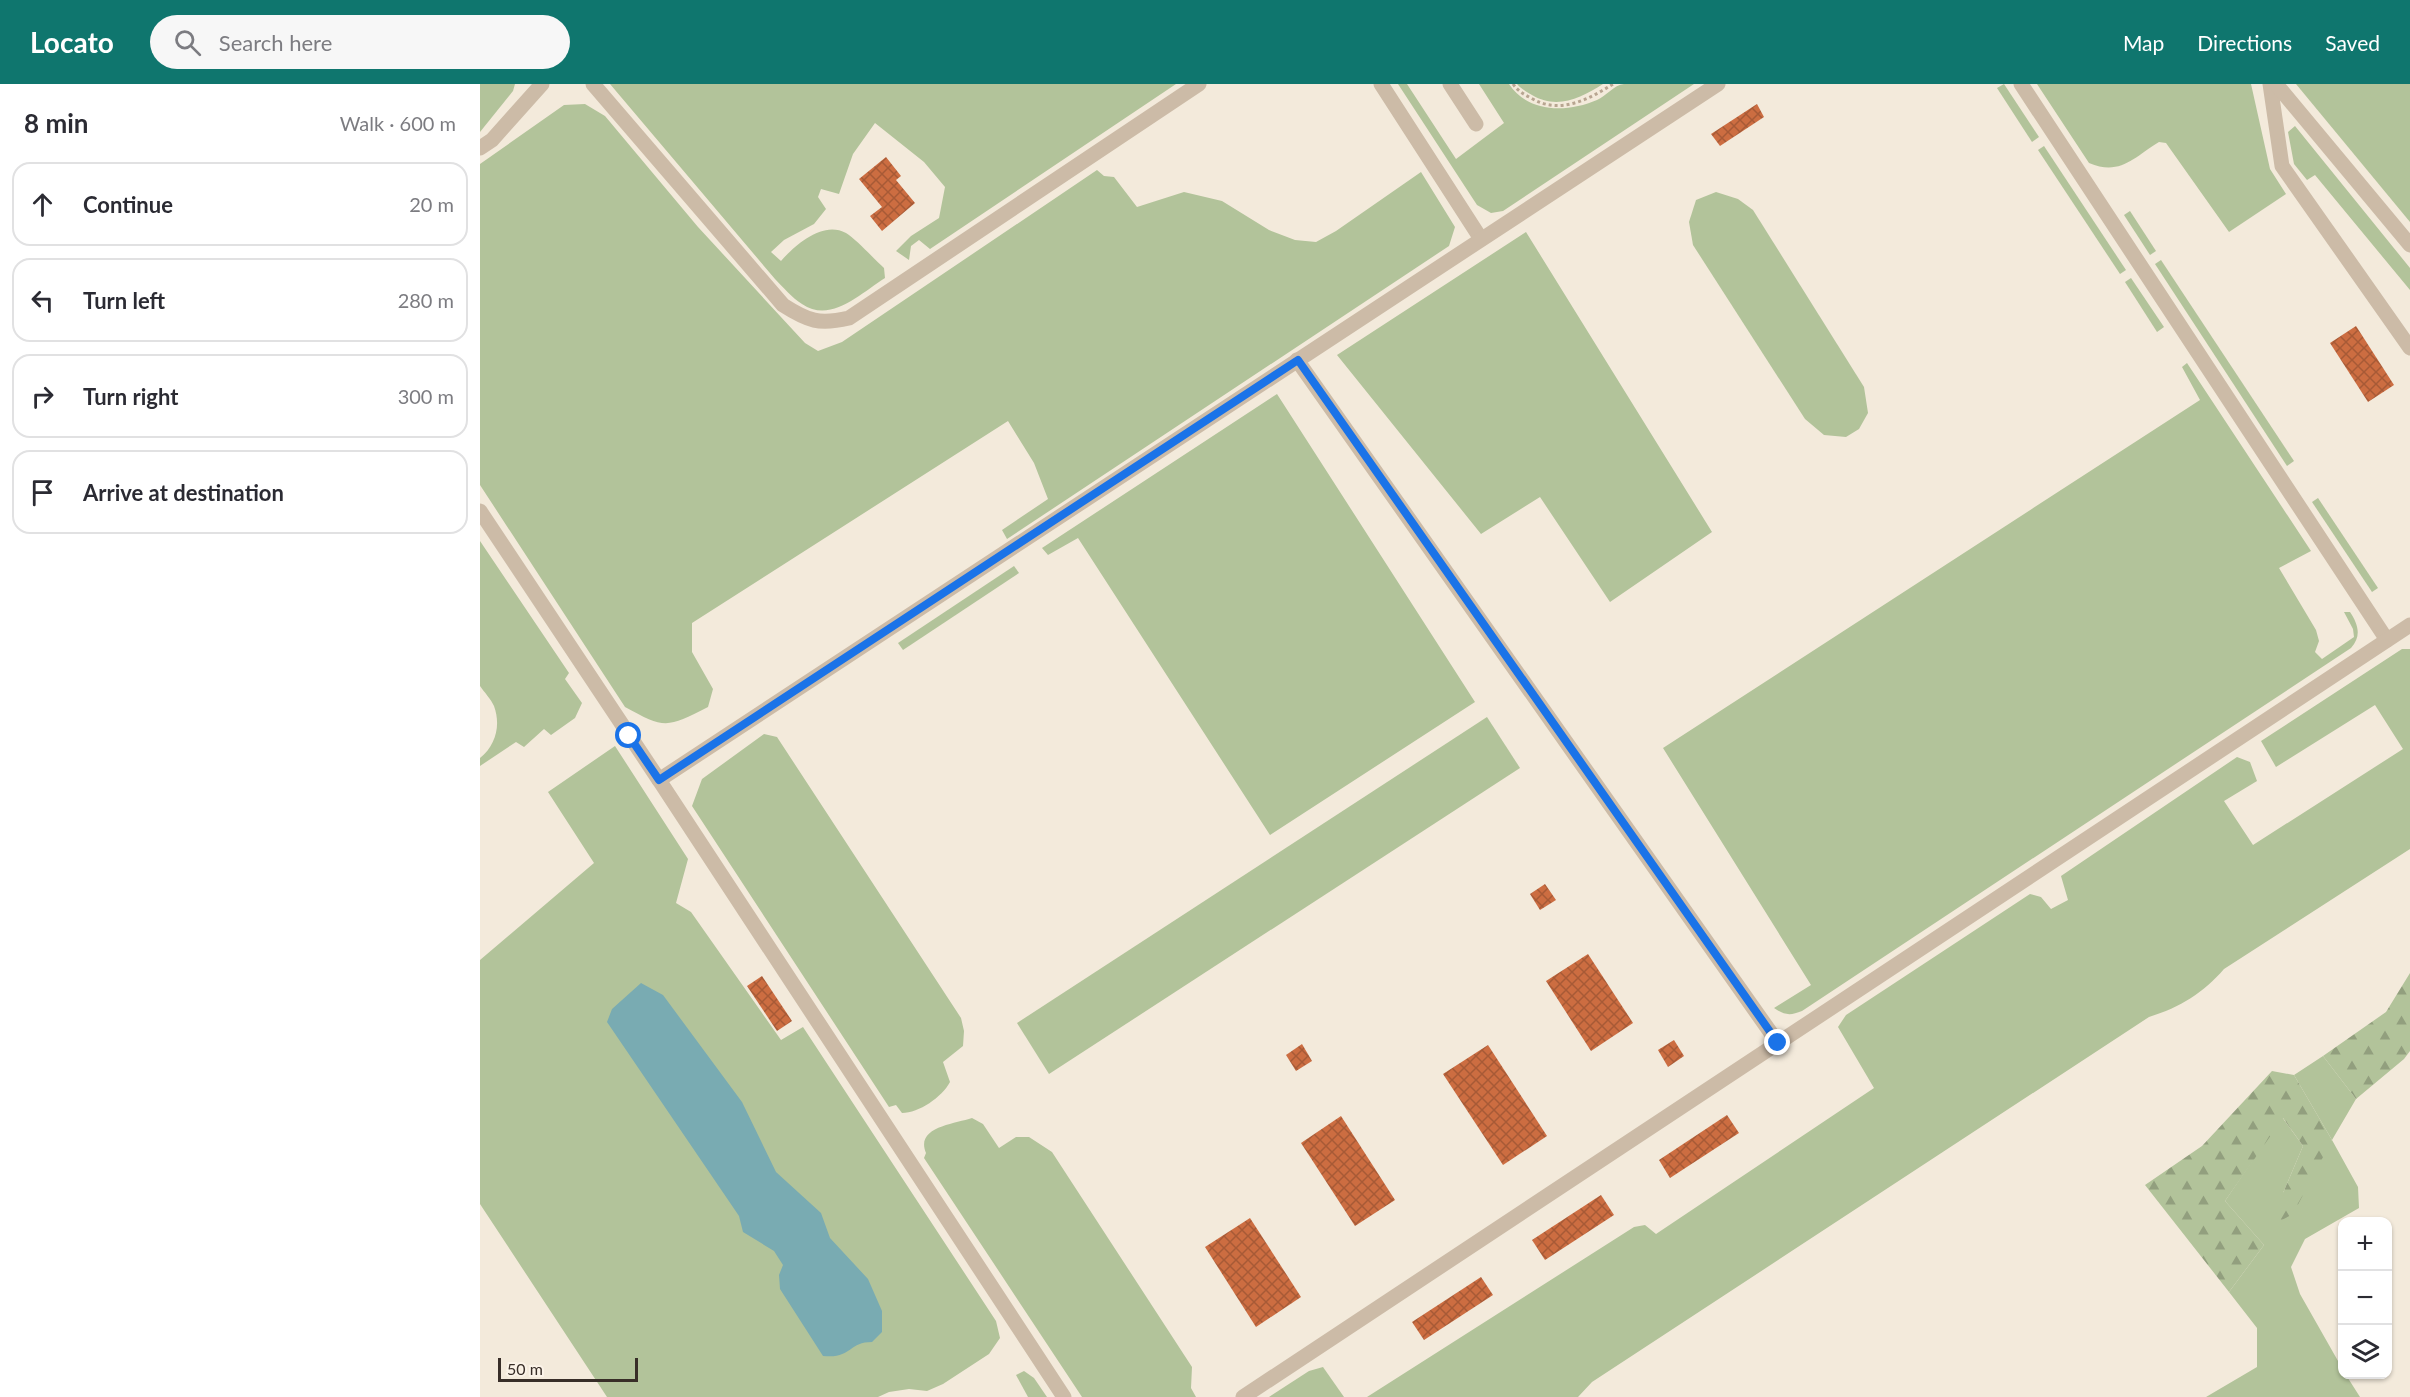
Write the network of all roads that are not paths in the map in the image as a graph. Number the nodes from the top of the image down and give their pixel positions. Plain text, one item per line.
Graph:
1 (542, 84) edge
2 (593, 84) edge
3 (1199, 84) edge
4 (1381, 84) edge
5 (1450, 84) edge
6 (1718, 84) edge
7 (2021, 84) edge
8 (2270, 84) edge
9 (2276, 84) edge
10 (1476, 124) dead end
11 (480, 148) edge
12 (1481, 240) junction
13 (2410, 245) edge
14 (2410, 348) edge
15 (1298, 360) junction
16 (480, 511) edge
17 (2410, 625) edge
18 (2387, 640) junction
19 (659, 780) junction
20 (1778, 1043) junction
21 (1064, 1397) edge
22 (1243, 1397) edge

1 - 11 lane
2 - 3 lane
4 - 12 lane
5 - 10 lane
6 - 12 lane
7 - 18 lane
8 - 14 lane
9 - 13 lane
12 - 15 lane
15 - 19 lane
15 - 20 lane
16 - 19 lane
17 - 18 lane
18 - 20 lane
19 - 21 lane
20 - 22 lane

